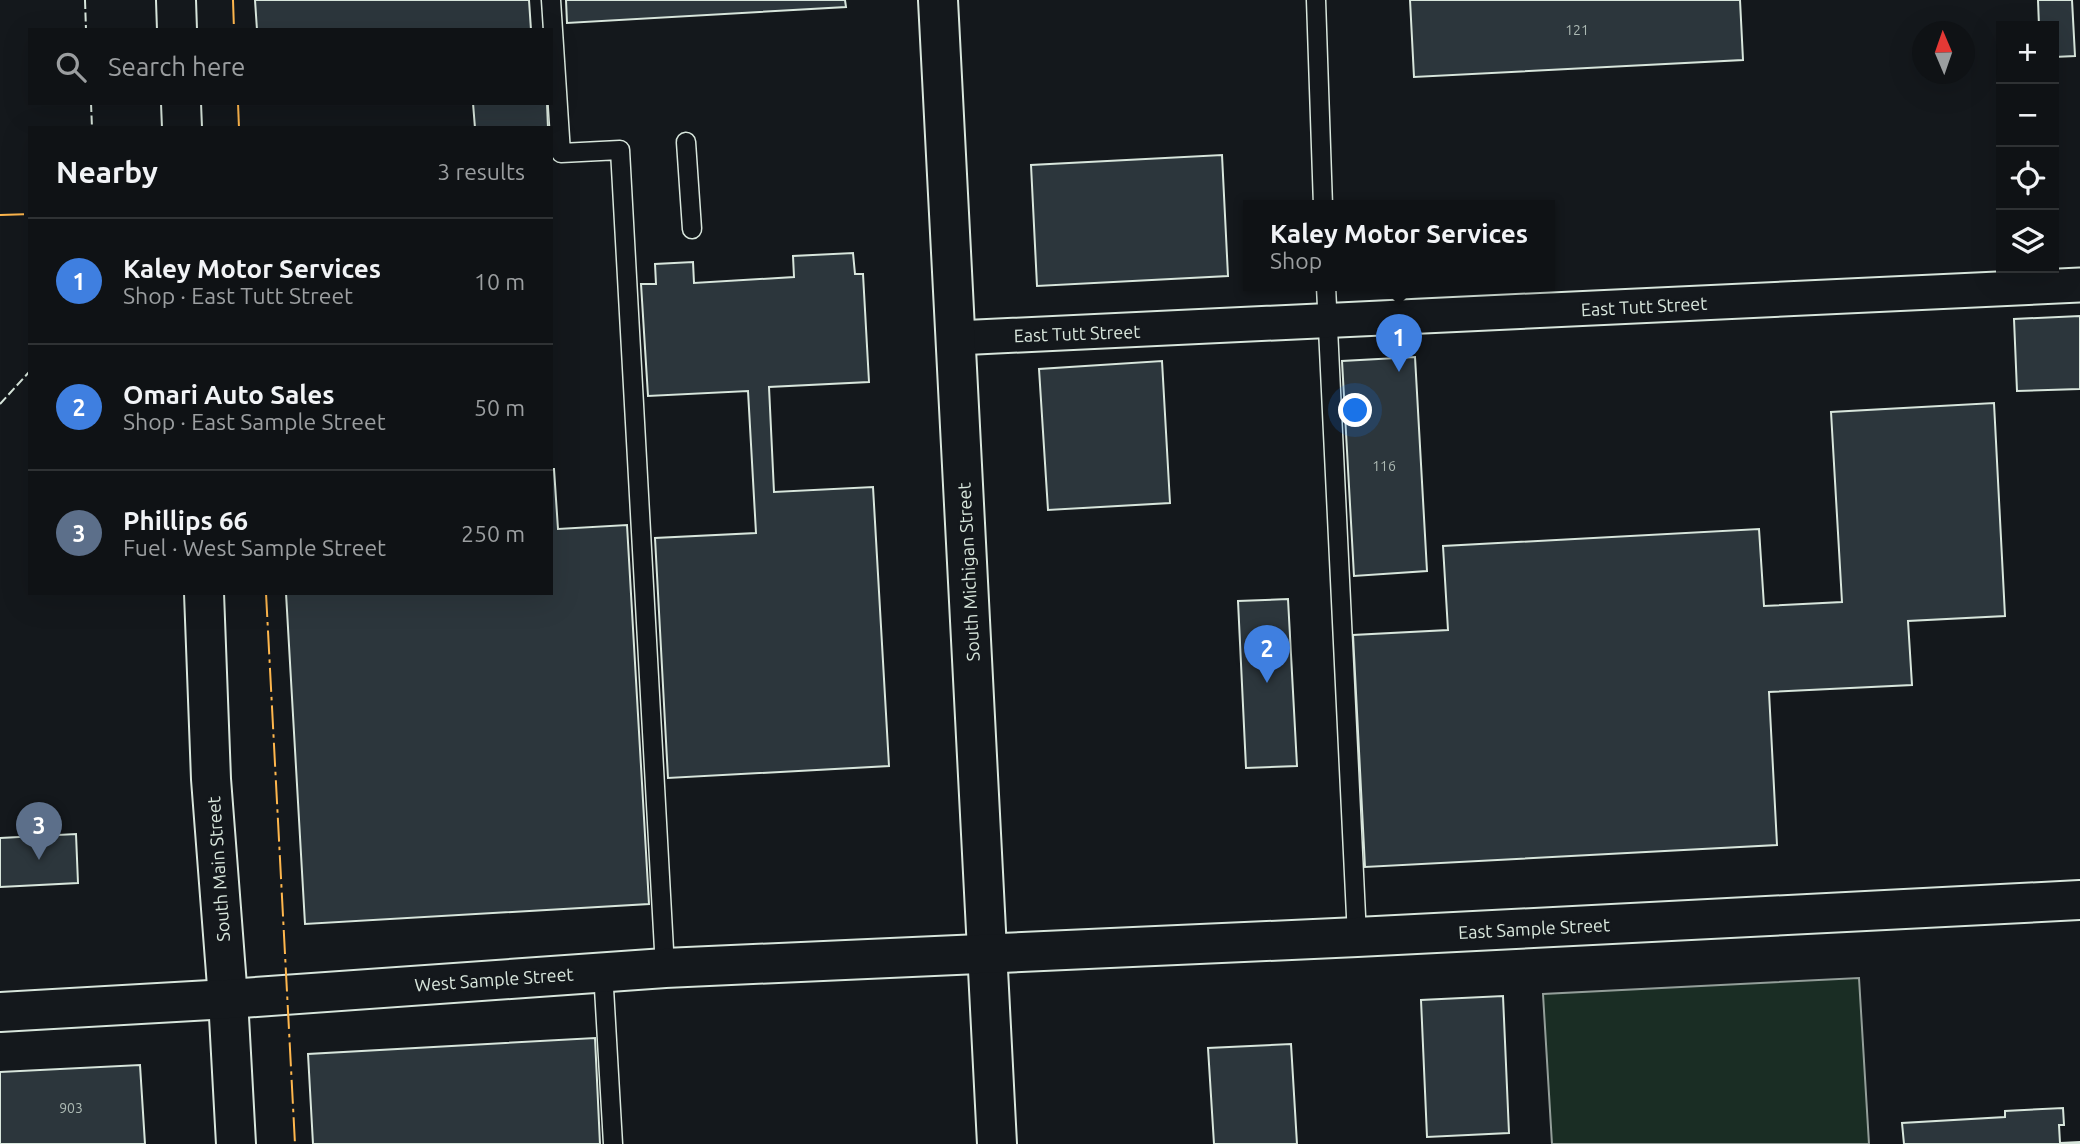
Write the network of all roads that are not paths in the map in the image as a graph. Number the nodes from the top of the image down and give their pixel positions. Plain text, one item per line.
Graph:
1 (176, 0) edge
2 (551, 0) edge
3 (938, 0) edge
4 (1316, 0) edge
5 (177, 28) edge
6 (553, 28) edge
7 (553, 31) edge
8 (181, 105) edge
9 (182, 126) edge
10 (686, 142) dead end
11 (1323, 200) edge
12 (692, 229) dead end
13 (2080, 285) edge
14 (1326, 291) edge
15 (1328, 322) junction
16 (956, 338) junction
17 (204, 595) edge
18 (2080, 900) edge
19 (1357, 937) junction
20 (988, 953) junction
21 (665, 968) junction
22 (603, 971) junction
23 (228, 999) junction
24 (0, 1012) edge
25 (236, 1144) edge
26 (613, 1144) edge
27 (997, 1144) edge

1 - 5 main road
2 - 6 lane
3 - 16 main road, South Michigan Street
4 - 11 lane
7 - 21 lane
8 - 9 main road
10 - 12 lane
13 - 15 street, East Tutt Street
14 - 15 lane
15 - 16 street, East Tutt Street
15 - 19 lane
16 - 20 main road, South Michigan Street
17 - 23 main road, South Main Street
18 - 19 main road, East Sample Street
19 - 20 main road, East Sample Street
20 - 21 main road, West Sample Street
20 - 27 main road, South Michigan Street
21 - 22 main road, West Sample Street
22 - 23 main road, West Sample Street
22 - 26 lane
23 - 24 main road, West Sample Street
23 - 25 main road, South Main Street

